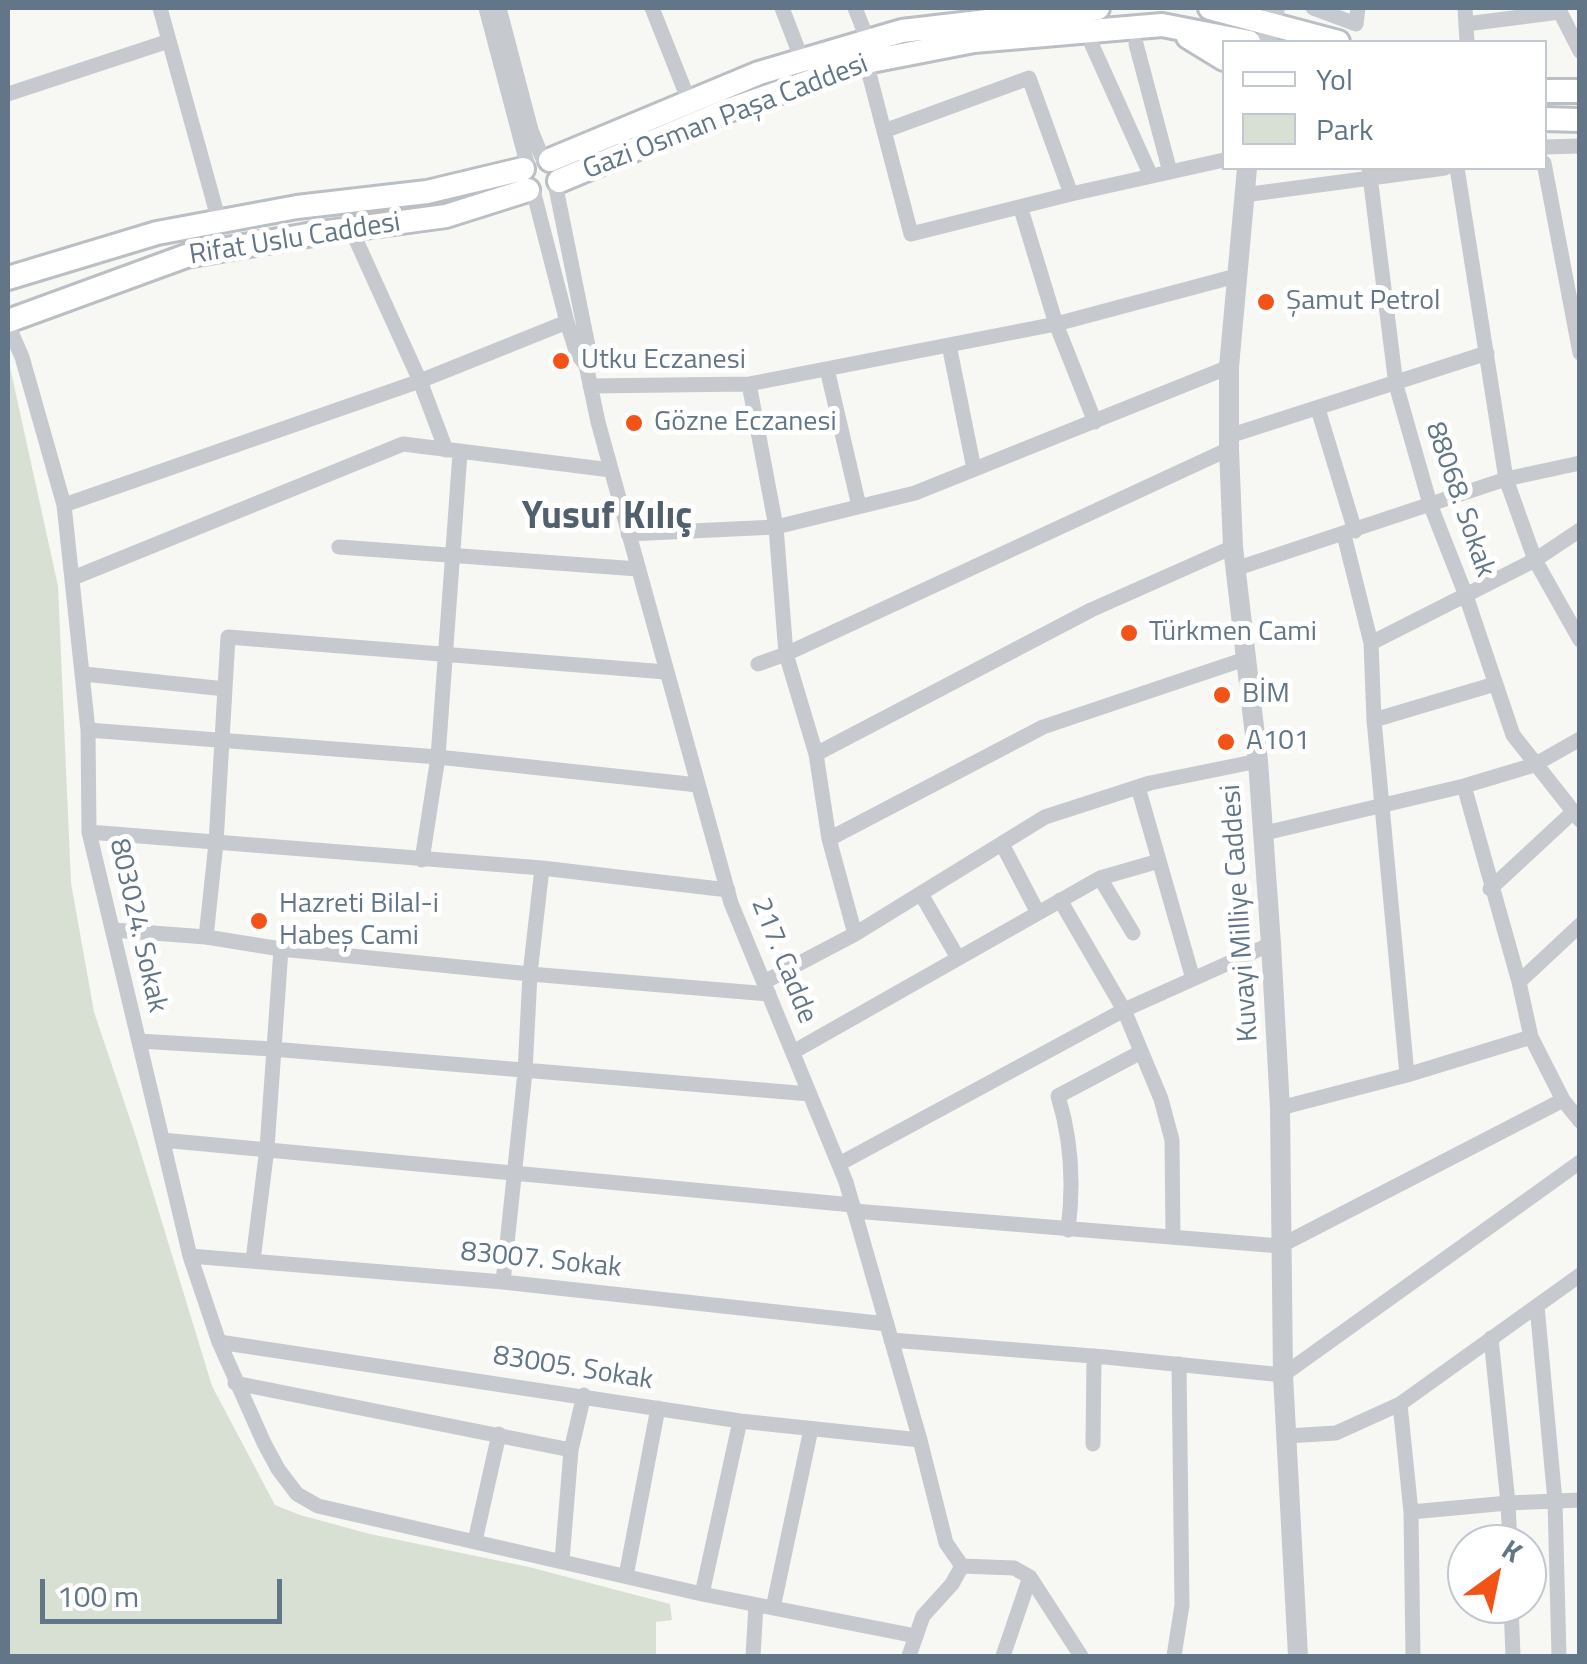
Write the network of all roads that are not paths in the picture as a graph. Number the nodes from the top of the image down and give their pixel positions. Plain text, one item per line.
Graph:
1 (160, 8) edge
2 (486, 8) edge
3 (499, 8) edge
4 (652, 8) edge
5 (782, 8) edge
6 (855, 8) edge
7 (1098, 8) edge
8 (1210, 8) edge
9 (1313, 8) edge
10 (1358, 8) edge
11 (1559, 10) edge
12 (1465, 16) edge
13 (936, 17) edge
14 (1270, 25) edge
15 (1162, 26) junction
16 (1238, 40) edge
17 (1330, 40) edge
18 (169, 42) junction
19 (1136, 44) dead end
20 (1092, 45) dead end
21 (1580, 51) edge
22 (867, 52) junction
23 (1222, 58) edge
24 (802, 60) junction
25 (1547, 91) edge
26 (1580, 91) edge
27 (8, 94) edge
28 (689, 101) junction
29 (1547, 119) edge
30 (1580, 120) edge
31 (884, 131) junction
32 (1580, 146) edge
33 (1547, 147) edge
34 (1222, 160) edge
35 (1247, 170) edge
36 (1415, 170) edge
37 (1456, 170) edge
38 (1545, 170) edge
39 (1170, 172) junction
40 (1369, 173) edge
41 (540, 175) junction
42 (1151, 176) junction
43 (1070, 194) junction
44 (1244, 195) junction
45 (1021, 209) junction
46 (218, 222) junction
47 (352, 229) junction
48 (1236, 276) junction
49 (8, 278) edge
50 (567, 322) junction
51 (8, 323) edge
52 (1056, 324) junction
53 (950, 345) junction
54 (1487, 353) junction
55 (1580, 354) edge
56 (581, 359) junction
57 (1229, 367) junction
58 (827, 369) junction
59 (420, 381) junction
60 (750, 384) junction
61 (1396, 385) junction
62 (590, 386) junction
63 (1318, 409) junction
64 (1095, 422) junction
65 (1229, 443) junction
66 (453, 451) junction
67 (1580, 462) edge
68 (974, 469) junction
69 (611, 470) junction
70 (1506, 480) junction
71 (1430, 504) junction
72 (64, 505) junction
73 (859, 506) junction
74 (776, 526) junction
75 (1580, 530) edge
76 (1349, 533) junction
77 (628, 534) junction
78 (339, 547) dead end
79 (1233, 547) junction
80 (452, 553) junction
81 (1535, 560) junction
82 (638, 568) junction
83 (1238, 568) junction
84 (73, 578) junction
85 (1465, 593) junction
86 (1580, 640) edge
87 (1370, 643) junction
88 (786, 654) junction
89 (444, 656) junction
90 (1245, 659) junction
91 (758, 664) dead end
92 (666, 672) junction
93 (84, 674) junction
94 (1495, 684) junction
95 (225, 688) junction
96 (1374, 720) junction
97 (88, 730) junction
98 (222, 739) junction
99 (1580, 740) edge
100 (816, 754) junction
101 (438, 757) junction
102 (1258, 761) junction
103 (1534, 764) junction
104 (698, 784) junction
105 (1464, 786) junction
106 (1138, 787) junction
107 (1383, 806) junction
108 (1576, 816) edge
109 (89, 832) junction
110 (1265, 833) junction
111 (829, 840) junction
112 (216, 843) junction
113 (1002, 844) junction
114 (422, 860) junction
115 (1159, 861) junction
116 (542, 868) junction
117 (1100, 878) junction
118 (1490, 888) junction
119 (728, 890) junction
120 (921, 894) junction
121 (1060, 900) junction
122 (1038, 913) junction
123 (1580, 924) edge
124 (113, 930) junction
125 (1133, 933) dead end
126 (855, 934) junction
127 (206, 936) junction
128 (1271, 944) junction
129 (281, 949) junction
130 (958, 958) junction
131 (530, 974) junction
132 (1193, 979) junction
133 (1519, 982) junction
134 (766, 988) junction
135 (1124, 1010) junction
136 (1532, 1038) junction
137 (139, 1041) junction
138 (272, 1049) junction
139 (793, 1052) junction
140 (1141, 1052) junction
141 (525, 1072) junction
142 (1407, 1075) junction
143 (810, 1094) junction
144 (1563, 1100) junction
145 (1280, 1108) junction
146 (1580, 1121) edge
147 (162, 1140) junction
148 (267, 1148) junction
149 (1580, 1162) edge
150 (839, 1164) junction
151 (515, 1171) junction
152 (854, 1208) junction
153 (1068, 1230) junction
154 (1172, 1236) junction
155 (1280, 1246) junction
156 (190, 1256) junction
157 (253, 1260) junction
158 (1580, 1275) edge
159 (503, 1282) junction
160 (1536, 1306) junction
161 (889, 1332) junction
162 (1491, 1338) junction
163 (219, 1342) junction
164 (1094, 1356) junction
165 (1179, 1364) junction
166 (1283, 1376) junction
167 (235, 1383) junction
168 (584, 1395) junction
169 (1400, 1404) junction
170 (658, 1408) junction
171 (740, 1421) junction
172 (811, 1430) junction
173 (499, 1434) junction
174 (1287, 1436) junction
175 (920, 1440) junction
176 (1093, 1444) dead end
177 (571, 1450) junction
178 (1555, 1500) junction
179 (1580, 1500) edge
180 (1508, 1502) junction
181 (1411, 1512) junction
182 (1509, 1524) edge
183 (475, 1541) junction
184 (562, 1562) junction
185 (962, 1566) junction
186 (626, 1576) junction
187 (1030, 1577) junction
188 (702, 1594) junction
189 (756, 1605) junction
190 (773, 1608) junction
191 (1511, 1624) edge
192 (916, 1636) junction
193 (753, 1656) edge
194 (909, 1656) edge
195 (1003, 1656) edge
196 (1081, 1656) edge
197 (1174, 1656) edge
198 (1298, 1656) edge
199 (1413, 1656) edge
200 (1512, 1656) edge
201 (1560, 1656) edge

1 - 18 street
2 - 41 street, 217. Cadde
3 - 41 street, 217. Cadde
4 - 28 street
5 - 24 street
6 - 22 street
7 - 13 main road, Gazi Osman Paşa Caddesi
8 - 14 main road
9 - 10 street
11 - 12 street
11 - 21 street
13 - 22 main road, Gazi Osman Paşa Caddesi
14 - 17 main road
15 - 16 main road, Gazi Osman Paşa Caddesi
15 - 22 main road, Gazi Osman Paşa Caddesi
15 - 23 main road
18 - 27 street
18 - 46 street
19 - 39 street
20 - 42 street
22 - 24 main road, Gazi Osman Paşa Caddesi
22 - 31 street
22 - 41 main road, Gazi Osman Paşa Caddesi
24 - 28 main road, Gazi Osman Paşa Caddesi
25 - 26 main road
28 - 41 main road, Gazi Osman Paşa Caddesi
29 - 30 main road
31 - 43 street
31 - 45 street
32 - 33 street
34 - 39 street
35 - 44 street, Kuvayi Milliye Caddesi
36 - 40 street
37 - 54 street
38 - 55 street
39 - 42 street
40 - 44 street
40 - 61 street, 88068. Sokak
41 - 46 main road, Rifat Uslu Caddesi
41 - 47 main road, Rifat Uslu Caddesi
41 - 50 street, 217. Cadde
41 - 56 street, 217. Cadde
42 - 43 street
43 - 45 street
44 - 48 street, Kuvayi Milliye Caddesi
45 - 52 street
46 - 49 main road, Rifat Uslu Caddesi
47 - 51 main road, Rifat Uslu Caddesi
47 - 59 street
48 - 52 street
48 - 57 street, Kuvayi Milliye Caddesi
50 - 56 street, 217. Cadde
50 - 59 street
51 - 72 street, 803024. Sokak
52 - 53 street
52 - 64 street
53 - 58 street
53 - 68 street
54 - 61 street
54 - 70 street
56 - 62 street, 217. Cadde
57 - 64 street
57 - 65 street, Kuvayi Milliye Caddesi
58 - 60 street
58 - 73 street
59 - 66 street
59 - 72 street
60 - 62 street
60 - 74 street
61 - 63 street
61 - 71 street, 88068. Sokak
62 - 69 street, 217. Cadde
63 - 65 street
63 - 76 street
64 - 68 street
65 - 79 street, Kuvayi Milliye Caddesi
65 - 88 street
66 - 69 street
66 - 80 street
66 - 84 street
67 - 70 street
68 - 73 street
69 - 77 street, 217. Cadde
70 - 71 street
70 - 81 street
71 - 76 street
71 - 85 street, 88068. Sokak
72 - 84 street, 803024. Sokak
73 - 74 street
74 - 77 street
74 - 88 street
75 - 81 street
76 - 83 street
76 - 87 street
77 - 82 street, 217. Cadde
78 - 80 street
79 - 83 street, Kuvayi Milliye Caddesi
79 - 100 street
80 - 82 street
80 - 89 street
81 - 85 street
81 - 86 street
82 - 92 street, 217. Cadde
83 - 90 street, Kuvayi Milliye Caddesi
84 - 93 street, 803024. Sokak
85 - 87 street
85 - 94 street, 88068. Sokak
87 - 96 street
88 - 91 street
88 - 100 street
89 - 92 street
89 - 95 street
89 - 101 street
90 - 102 street, Kuvayi Milliye Caddesi
90 - 111 street
92 - 104 street, 217. Cadde
93 - 95 street
93 - 97 street, 803024. Sokak
94 - 96 street
94 - 103 street, 88068. Sokak
95 - 98 street
96 - 107 street
97 - 98 street
97 - 109 street, 803024. Sokak
98 - 101 street
98 - 112 street
99 - 103 street
100 - 111 street
101 - 104 street
101 - 114 street
102 - 106 street
102 - 110 street, Kuvayi Milliye Caddesi
103 - 105 street
103 - 108 street, 88068. Sokak
104 - 119 street, 217. Cadde
105 - 107 street
105 - 118 street
106 - 113 street
106 - 115 street
107 - 110 street
107 - 142 street
108 - 118 street
109 - 112 street
109 - 124 street, 803024. Sokak
110 - 128 street, Kuvayi Milliye Caddesi
111 - 126 street
112 - 114 street
112 - 127 street
113 - 120 street
113 - 122 street
114 - 116 street
115 - 117 street
115 - 132 street
116 - 119 street
116 - 131 street
117 - 121 street
117 - 125 street
118 - 133 street
119 - 134 street, 217. Cadde
120 - 126 street
120 - 130 street
121 - 122 street
121 - 135 street
122 - 130 street
123 - 133 street
124 - 127 street
124 - 137 street, 803024. Sokak
126 - 134 street
127 - 129 street
128 - 132 street
128 - 145 street, Kuvayi Milliye Caddesi
129 - 131 street
129 - 138 street
130 - 139 street
131 - 134 street
131 - 141 street
132 - 135 street
133 - 136 street
134 - 139 street, 217. Cadde
135 - 140 street
135 - 150 street
136 - 142 street
136 - 144 street
137 - 138 street
137 - 147 street, 803024. Sokak
138 - 141 street
138 - 148 street
139 - 143 street, 217. Cadde
140 - 153 street
140 - 154 street
141 - 143 street
141 - 151 street
142 - 145 street
143 - 150 street, 217. Cadde
144 - 146 street
144 - 155 street
145 - 155 street, Kuvayi Milliye Caddesi
147 - 148 street
147 - 156 street, 803024. Sokak
148 - 151 street
148 - 157 street
149 - 166 street
150 - 152 street, 217. Cadde
151 - 152 street
151 - 159 street
152 - 153 street
152 - 161 street, 217. Cadde
153 - 154 street
154 - 155 street
155 - 166 street, Kuvayi Milliye Caddesi
156 - 157 street, 83007. Sokak
156 - 163 street, 803024. Sokak
157 - 159 street, 83007. Sokak
158 - 160 street
159 - 161 street, 83007. Sokak
160 - 162 street
160 - 178 street
161 - 164 street, 83007. Sokak
161 - 175 street, 217. Cadde
162 - 169 street
162 - 180 street
163 - 167 street, 803024. Sokak
163 - 168 street, 83005. Sokak
164 - 165 street, 83007. Sokak
164 - 176 street
165 - 166 street, 83007. Sokak
165 - 197 street
166 - 174 street, Kuvayi Milliye Caddesi
167 - 173 street
167 - 183 street, 803024. Sokak
168 - 170 street, 83005. Sokak
168 - 177 street
169 - 174 street
169 - 181 street
170 - 171 street, 83005. Sokak
170 - 186 street
171 - 172 street, 83005. Sokak
171 - 188 street
172 - 175 street, 83005. Sokak
172 - 190 street
173 - 177 street
173 - 183 street
174 - 198 street, Kuvayi Milliye Caddesi
175 - 185 street, 217. Cadde
177 - 184 street
178 - 179 street
178 - 180 street
178 - 201 street
180 - 181 street
180 - 182 street
181 - 199 street
183 - 184 street
184 - 186 street
185 - 187 street
185 - 192 street
186 - 188 street
187 - 195 street
187 - 196 street
188 - 189 street
189 - 190 street
189 - 193 street
190 - 192 street
191 - 200 street
192 - 194 street

